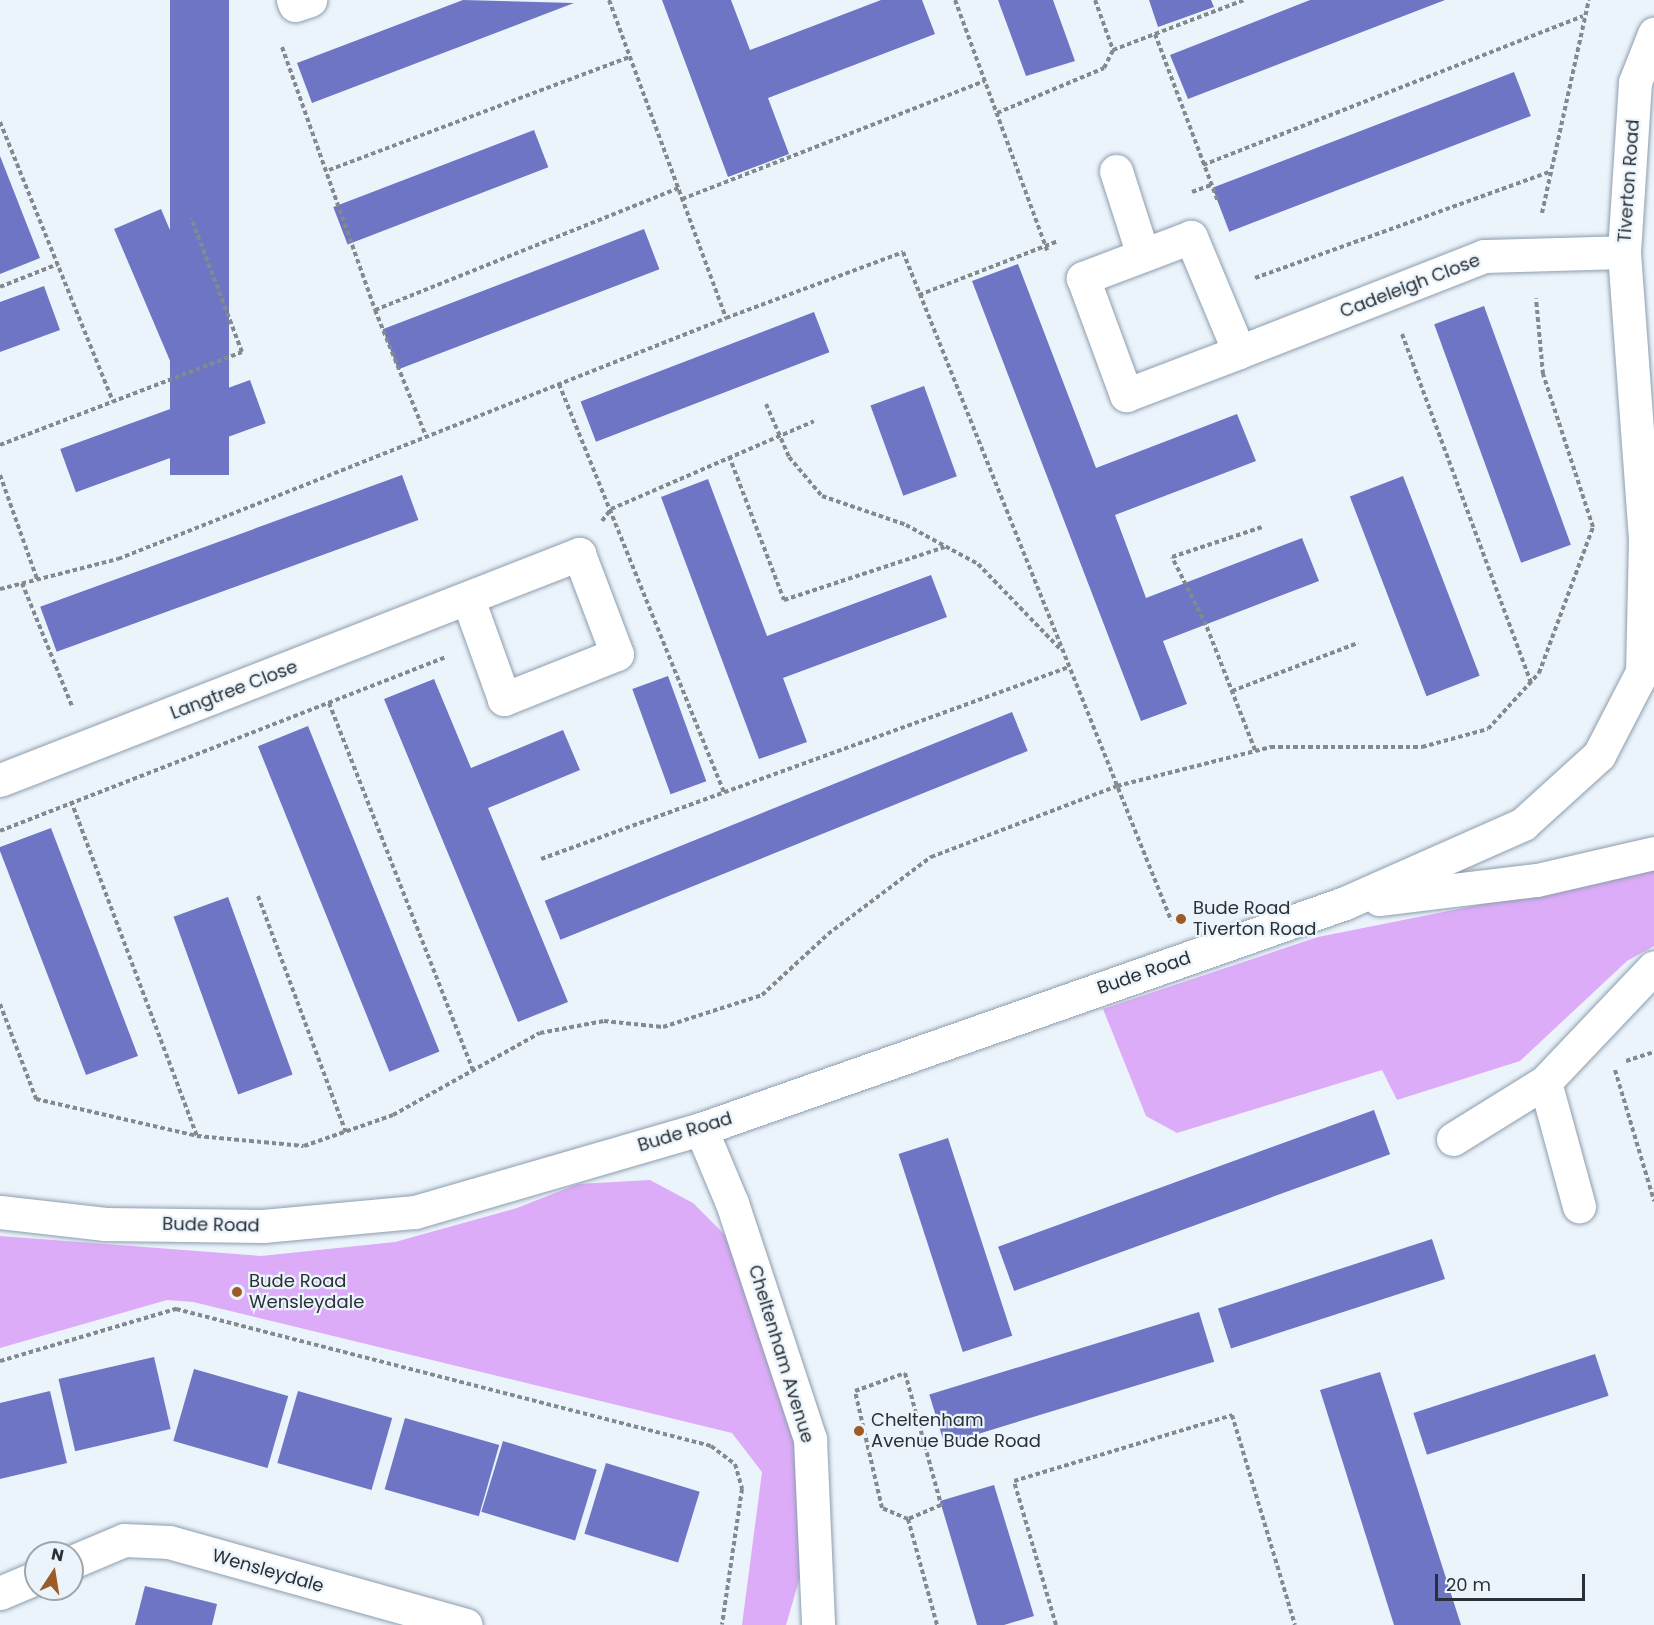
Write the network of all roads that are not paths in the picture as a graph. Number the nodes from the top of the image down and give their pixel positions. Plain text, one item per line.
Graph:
1 (1654, 34) edge
2 (1116, 171) dead end
3 (1624, 252) junction
4 (1143, 255) junction
5 (1628, 331) junction
6 (1239, 352) junction
7 (1654, 393) edge
8 (1650, 546) edge
9 (468, 599) junction
10 (1648, 670) edge
11 (0, 780) edge
12 (1654, 853) edge
13 (1344, 903) junction
14 (1654, 967) edge
15 (1545, 1082) junction
16 (701, 1129) junction
17 (1453, 1139) dead end
18 (1579, 1206) dead end
19 (0, 1212) edge
20 (84, 1557) edge
21 (24, 1583) edge
22 (0, 1593) edge
23 (466, 1625) edge
24 (819, 1625) edge

1 - 3 street, Tiverton Road
2 - 4 street
3 - 5 street, Tiverton Road
3 - 6 street, Cadeleigh Close
4 - 6 street
4 - 6 street, Cadeleigh Close
5 - 7 street, Tiverton Road
5 - 8 street, Tiverton Road
8 - 10 street, Tiverton Road
9 - 9 street, Langtree Close
9 - 11 street, Langtree Close
10 - 13 street, Bude Road
12 - 13 street, Bude Road
13 - 16 street, Bude Road
14 - 15 street
15 - 17 street
15 - 18 street
16 - 19 street, Bude Road
16 - 24 street, Cheltenham Avenue
20 - 23 street, Wensleydale
21 - 22 street

